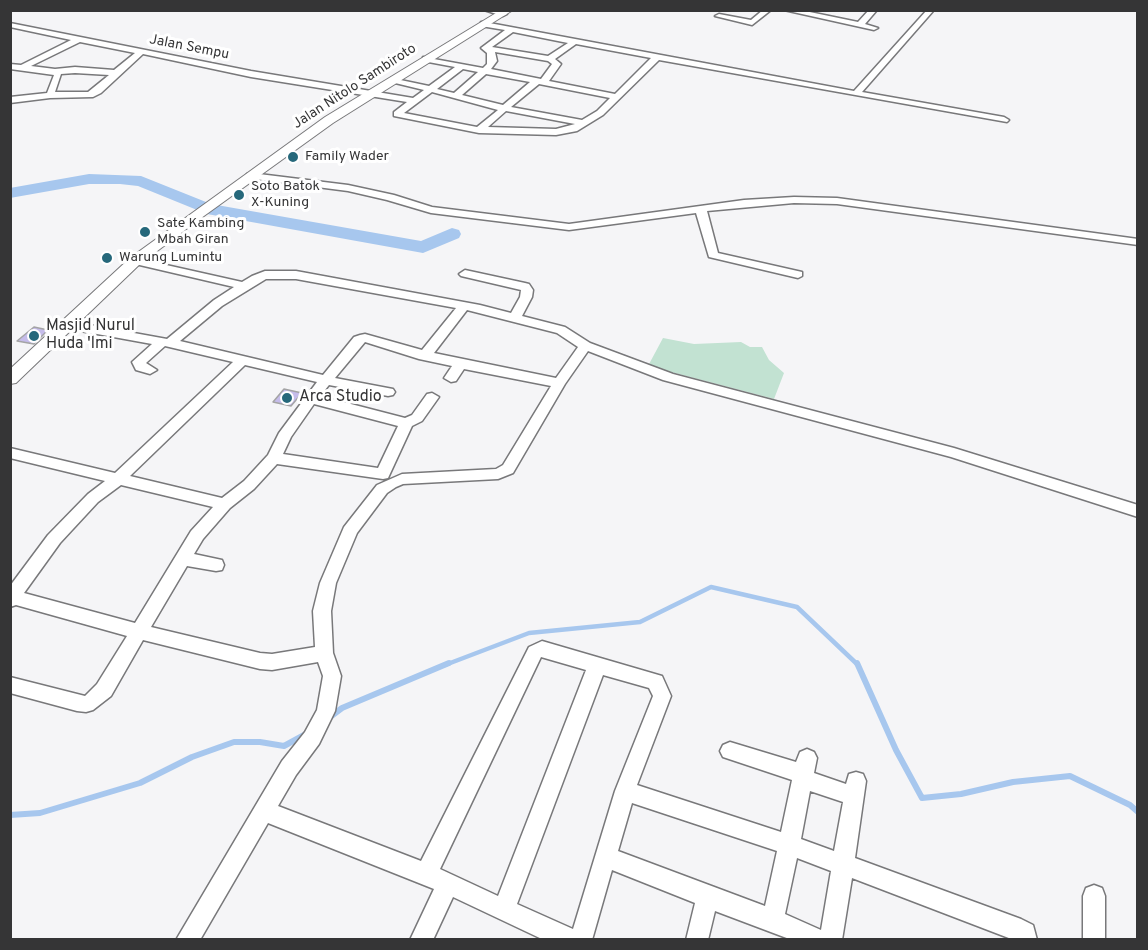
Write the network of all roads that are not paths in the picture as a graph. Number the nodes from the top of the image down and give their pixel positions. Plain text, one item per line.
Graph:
1 (487, 10) edge
2 (768, 10) edge
3 (787, 10) edge
4 (827, 10) edge
5 (874, 10) edge
6 (930, 10) edge
7 (506, 12) edge
8 (720, 15) edge
9 (833, 20) junction
10 (484, 24) junction
11 (10, 25) edge
12 (860, 25) junction
13 (874, 28) dead end
14 (510, 30) junction
15 (77, 40) junction
16 (574, 42) junction
17 (485, 48) junction
18 (141, 52) junction
19 (657, 57) junction
20 (426, 59) junction
21 (550, 59) junction
22 (10, 66) edge
23 (462, 66) junction
24 (21, 68) junction
25 (486, 70) junction
26 (55, 72) junction
27 (116, 73) junction
28 (394, 80) junction
29 (541, 80) junction
30 (429, 90) junction
31 (369, 94) junction
32 (856, 94) junction
33 (50, 95) junction
34 (456, 96) junction
35 (617, 97) junction
36 (28, 98) junction
37 (10, 100) edge
38 (414, 101) junction
39 (502, 108) junction
40 (10, 111) edge
41 (1004, 120) dead end
42 (583, 123) junction
43 (479, 130) junction
44 (251, 176) junction
45 (701, 210) junction
46 (1137, 242) edge
47 (135, 261) junction
48 (465, 274) dead end
49 (798, 274) dead end
50 (243, 286) junction
51 (464, 306) junction
52 (515, 317) junction
53 (68, 325) junction
54 (166, 342) junction
55 (585, 346) junction
56 (424, 356) junction
57 (243, 360) junction
58 (460, 364) junction
59 (150, 370) dead end
60 (451, 378) dead end
61 (10, 380) edge
62 (326, 380) junction
63 (559, 382) junction
64 (388, 392) dead end
65 (432, 397) dead end
66 (310, 398) junction
67 (406, 423) junction
68 (10, 453) edge
69 (274, 458) junction
70 (390, 478) junction
71 (117, 480) junction
72 (225, 504) junction
73 (1137, 511) edge
74 (183, 559) junction
75 (216, 565) dead end
76 (11, 598) edge
77 (139, 631) junction
78 (324, 653) junction
79 (597, 666) junction
80 (10, 685) edge
81 (730, 751) dead end
82 (804, 770) junction
83 (625, 791) junction
84 (264, 811) junction
85 (789, 846) junction
86 (606, 857) junction
87 (843, 866) junction
88 (426, 874) junction
89 (448, 883) junction
90 (1094, 896) dead end
91 (707, 897) junction
92 (504, 909) junction
93 (773, 920) junction
94 (187, 939) edge
95 (420, 939) edge
96 (572, 939) edge
97 (581, 939) edge
98 (697, 939) edge
99 (819, 939) edge
100 (831, 939) edge
101 (1026, 939) edge
102 (1094, 939) edge

1 - 7 street
2 - 8 street
3 - 9 street
4 - 9 street
5 - 12 street
6 - 32 street
7 - 10 street, Jalan Nitolo Sambiroto
9 - 12 street
10 - 14 street
10 - 20 street, Jalan Nitolo Sambiroto
11 - 15 street, Jalan Sempu
12 - 13 street
14 - 16 street
14 - 17 street
15 - 18 street, Jalan Sempu
15 - 24 street
16 - 19 street
16 - 21 street
17 - 21 street
17 - 25 street
18 - 27 street
18 - 31 street, Jalan Sempu
19 - 32 street
19 - 35 street
20 - 23 street
20 - 28 street, Jalan Nitolo Sambiroto
21 - 29 street
22 - 24 street
23 - 25 street
23 - 30 street
24 - 26 street
25 - 29 street
25 - 34 street
26 - 27 street
26 - 33 street
27 - 33 street
28 - 30 street
28 - 31 street, Jalan Nitolo Sambiroto
29 - 35 street
29 - 39 street
30 - 34 street
30 - 38 street
31 - 38 street, Jalan Sempu
31 - 44 street, Jalan Nitolo Sambiroto
32 - 41 street
33 - 36 street
34 - 39 street
35 - 42 street
36 - 37 street
36 - 40 street
38 - 43 street
39 - 42 street
39 - 43 street
42 - 43 street
44 - 45 street
44 - 47 street, Jalan Nitolo Sambiroto
45 - 46 street
45 - 49 street
47 - 50 street
47 - 53 street, Jalan Nitolo Sambiroto
48 - 52 street
50 - 51 street
50 - 54 street
51 - 52 street
51 - 56 street
52 - 55 street
53 - 54 street
53 - 61 street, Jalan Nitolo Sambiroto
54 - 57 street
54 - 59 street
55 - 63 street
55 - 73 street
56 - 58 street
56 - 62 street
57 - 62 street
57 - 71 street
58 - 60 street
58 - 63 street
62 - 64 street
62 - 66 street
63 - 70 street
65 - 67 street
66 - 67 street
66 - 69 street
67 - 70 street
68 - 71 street
69 - 70 street
69 - 72 street
70 - 78 street
71 - 72 street
71 - 76 street
72 - 74 street
74 - 75 street
74 - 77 street
76 - 77 street
77 - 78 street
77 - 80 street
78 - 84 street
79 - 83 street
79 - 88 street
79 - 92 street
81 - 82 street
82 - 85 street
82 - 87 street
83 - 85 street
83 - 86 street
84 - 88 street
84 - 94 street
85 - 87 street
85 - 93 street
86 - 91 street
86 - 97 street
87 - 100 street
87 - 101 street
88 - 89 street
89 - 92 street
89 - 95 street
90 - 102 street
91 - 93 street
91 - 98 street
92 - 96 street
93 - 99 street

